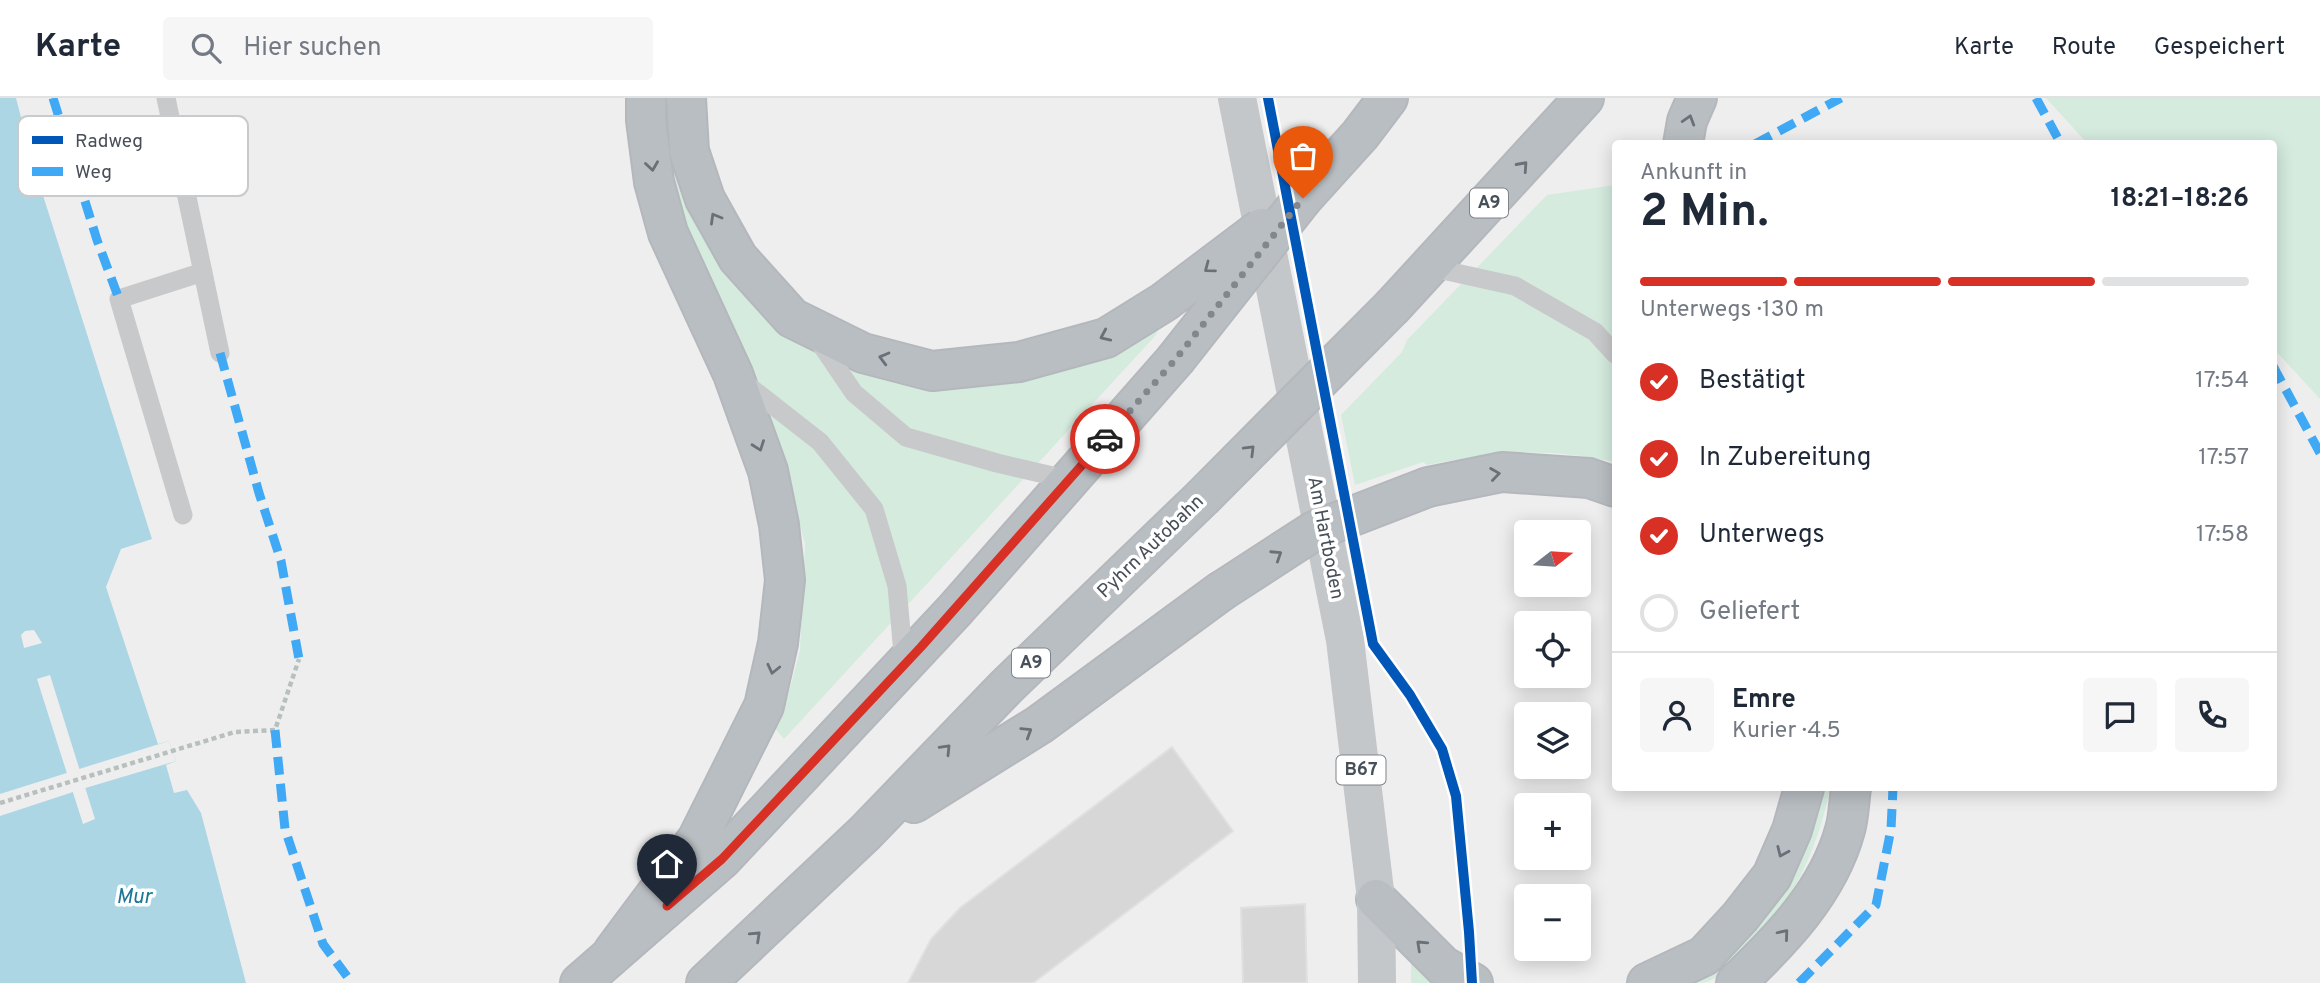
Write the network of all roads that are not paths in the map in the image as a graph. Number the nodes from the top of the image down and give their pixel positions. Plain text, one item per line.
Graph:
1 (166, 98) edge
2 (646, 98) edge
3 (686, 98) edge
4 (1237, 98) edge
5 (1388, 98) edge
6 (1584, 98) edge
7 (1697, 98) edge
8 (170, 116) edge
9 (1684, 140) edge
10 (187, 196) edge
11 (1303, 198) junction
12 (1429, 268) junction
13 (203, 272) junction
14 (810, 327) junction
15 (1612, 351) edge
16 (220, 353) dead end
17 (733, 374) junction
18 (1070, 480) junction
19 (1612, 486) edge
20 (183, 515) dead end
21 (904, 665) junction
22 (1803, 791) edge
23 (1851, 791) edge
24 (865, 833) junction
25 (1376, 899) junction
26 (613, 952) junction
27 (580, 983) edge
28 (706, 983) edge
29 (1377, 983) edge
30 (1473, 983) edge
31 (1647, 983) edge
32 (1736, 983) edge

1 - 8 lane
2 -> 17 highway
14 -> 3 highway
4 - 25 main road, Am Hartboden / B67
5 - 11 highway
12 -> 6 highway, Pyhrn Autobahn / A9
9 -> 7 highway
10 - 13 lane
11 -> 14 highway, bridge
11 - 18 highway, bridge
12 - 15 lane
24 -> 12 highway, Pyhrn Autobahn / A9, bridge
13 - 16 lane
13 - 20 lane
14 - 18 lane
17 - 21 lane
17 -> 26 highway
18 - 21 highway
24 -> 19 highway, bridge
21 - 26 highway
22 -> 31 highway
32 -> 23 highway
28 -> 24 highway, Pyhrn Autobahn / A9
25 - 29 main road, Am Hartboden / B67
30 -> 25 highway
26 - 27 highway

